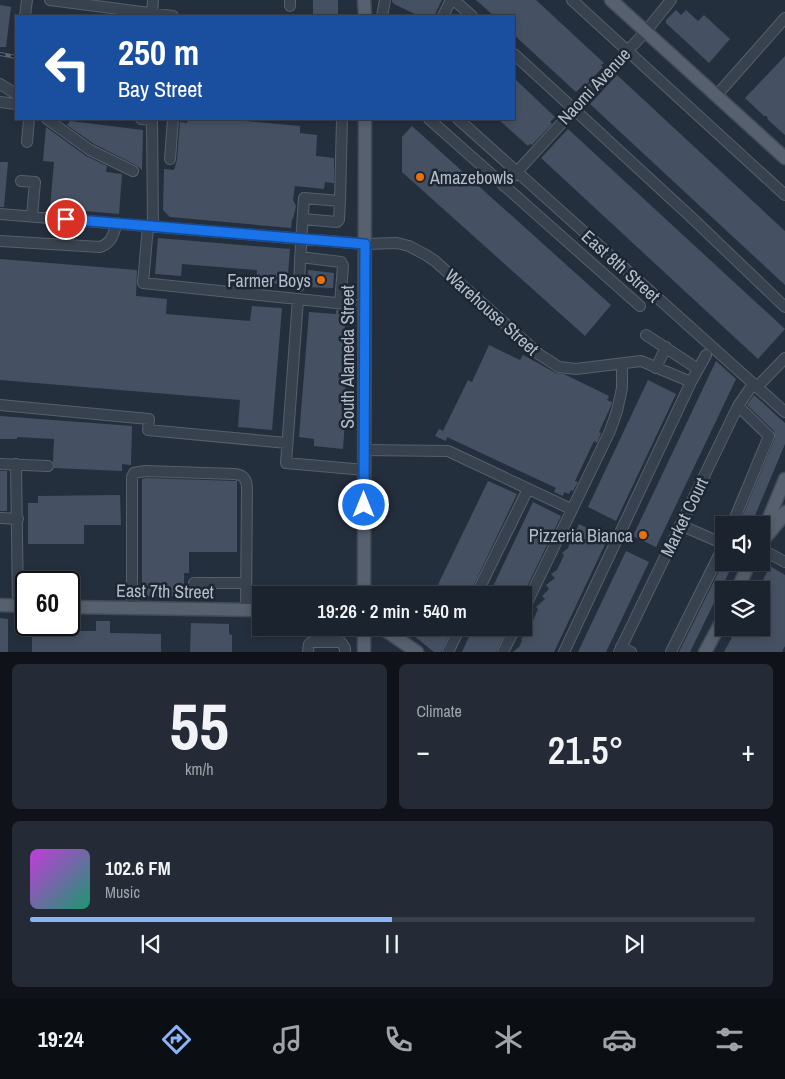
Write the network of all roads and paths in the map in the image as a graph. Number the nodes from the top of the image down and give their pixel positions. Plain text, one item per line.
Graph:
1 (27, 0) edge
2 (50, 0) edge
3 (364, 0) edge
4 (385, 0) edge
5 (453, 0) edge
6 (572, 0) edge
7 (611, 0) edge
8 (671, 0) edge
9 (152, 1) edge
10 (25, 15) edge
11 (152, 15) edge
12 (364, 15) edge
13 (382, 15) edge
14 (445, 15) edge
15 (471, 15) edge
16 (785, 18) edge
17 (646, 31) junction
18 (626, 51) junction
19 (515, 55) edge
20 (0, 84) edge
21 (15, 93) edge
22 (716, 96) junction
23 (0, 102) edge
24 (15, 104) edge
25 (574, 108) junction
26 (29, 120) edge
27 (48, 120) edge
28 (148, 120) edge
29 (173, 120) edge
30 (342, 120) edge
31 (365, 120) edge
32 (430, 120) edge
33 (459, 120) edge
34 (27, 142) dead end
35 (785, 158) edge
36 (170, 159) dead end
37 (133, 171) dead end
38 (516, 172) junction
39 (21, 181) dead end
40 (504, 186) junction
41 (785, 195) edge
42 (340, 201) junction
43 (0, 214) edge
44 (32, 216) junction
45 (303, 219) junction
46 (117, 223) junction
47 (151, 226) junction
48 (301, 238) junction
49 (0, 241) edge
50 (365, 244) junction
51 (300, 257) junction
52 (299, 286) dead end
53 (298, 299) junction
54 (340, 303) junction
55 (365, 306) junction
56 (640, 306) dead end
57 (785, 307) edge
58 (646, 335) dead end
59 (666, 347) junction
60 (706, 355) dead end
61 (785, 358) edge
62 (622, 364) junction
63 (656, 368) junction
64 (698, 368) junction
65 (691, 382) junction
66 (755, 385) junction
67 (0, 405) edge
68 (738, 406) junction
69 (785, 412) edge
70 (287, 444) junction
71 (364, 450) junction
72 (0, 464) edge
73 (16, 464) junction
74 (48, 466) dead end
75 (364, 470) junction
76 (785, 479) edge
77 (528, 489) junction
78 (571, 509) junction
79 (785, 512) edge
80 (736, 516) edge
81 (770, 516) edge
82 (0, 518) edge
83 (18, 518) junction
84 (680, 525) junction
85 (770, 532) edge
86 (715, 540) edge
87 (770, 554) edge
88 (785, 561) edge
89 (715, 562) edge
90 (20, 571) edge
91 (246, 582) junction
92 (194, 583) dead end
93 (364, 586) edge
94 (480, 586) edge
95 (532, 592) edge
96 (0, 605) edge
97 (15, 606) edge
98 (80, 607) edge
99 (132, 608) junction
100 (246, 610) junction
101 (252, 610) edge
102 (715, 634) edge
103 (364, 636) edge
104 (394, 636) edge
105 (456, 636) edge
106 (511, 636) edge
107 (308, 649) edge
108 (624, 650) edge
109 (345, 652) edge
110 (364, 652) edge
111 (417, 652) edge
112 (448, 652) edge
113 (503, 652) edge
114 (564, 652) edge
115 (671, 652) edge
116 (705, 652) edge

1 - 10 street
2 - 11 street
3 - 12 main road
4 - 13 street
5 - 14 street
5 - 15 street
6 - 18 street
7 - 17 main road
8 - 17 street, Naomi Avenue
9 - 11 street
16 - 22 street
17 - 18 street, Naomi Avenue
17 - 22 main road
18 - 25 street, Naomi Avenue
18 - 41 street
19 - 25 street
20 - 21 street
22 - 35 main road
23 - 24 street
25 - 38 street, Naomi Avenue
25 - 57 street
26 - 34 street
27 - 37 street
28 - 47 street
29 - 36 street
30 - 42 street
31 - 50 main road, South Alameda Street
32 - 40 street
33 - 38 street, East 8th Street
38 - 40 street, Naomi Avenue
38 - 66 street, East 8th Street
39 - 44 street
40 - 56 street
42 - 45 street
42 - 45 street
43 - 44 street, Warehouse Street
44 - 46 street, Warehouse Street
45 - 48 street
46 - 47 street, Warehouse Street
46 - 49 street
47 - 48 street, Warehouse Street
47 - 53 street
48 - 50 street, Warehouse Street
48 - 51 street
50 - 55 main road, South Alameda Street
50 - 62 street, Warehouse Street
51 - 52 street
51 - 54 street
53 - 54 street
53 - 70 street
54 - 55 street
55 - 71 main road, South Alameda Street
58 - 59 street
59 - 63 street
59 - 64 street
60 - 64 street
61 - 66 street, Market Court
62 - 63 street, Warehouse Street
62 - 78 street
63 - 65 street, Warehouse Street
64 - 65 street
65 - 114 street
66 - 68 street, Market Court
66 - 69 street, East 8th Street
67 - 70 street
68 - 80 street
68 - 84 street, Market Court
70 - 75 street
71 - 75 main road, South Alameda Street
71 - 77 street
72 - 73 street
73 - 74 street
73 - 83 street
75 - 93 main road, South Alameda Street
76 - 81 main road
77 - 78 street
77 - 94 street
78 - 95 street
79 - 85 main road
82 - 83 street
83 - 90 street
84 - 86 street
84 - 108 street, Market Court
87 - 88 street
89 - 115 street
91 - 92 street
91 - 99 street
91 - 100 street
96 - 97 main road
98 - 99 main road, East 7th Street
99 - 100 main road, East 7th Street
100 - 101 main road, East 7th Street
102 - 116 main road
103 - 110 main road
104 - 111 main road
105 - 112 street
106 - 113 street
107 - 109 street

